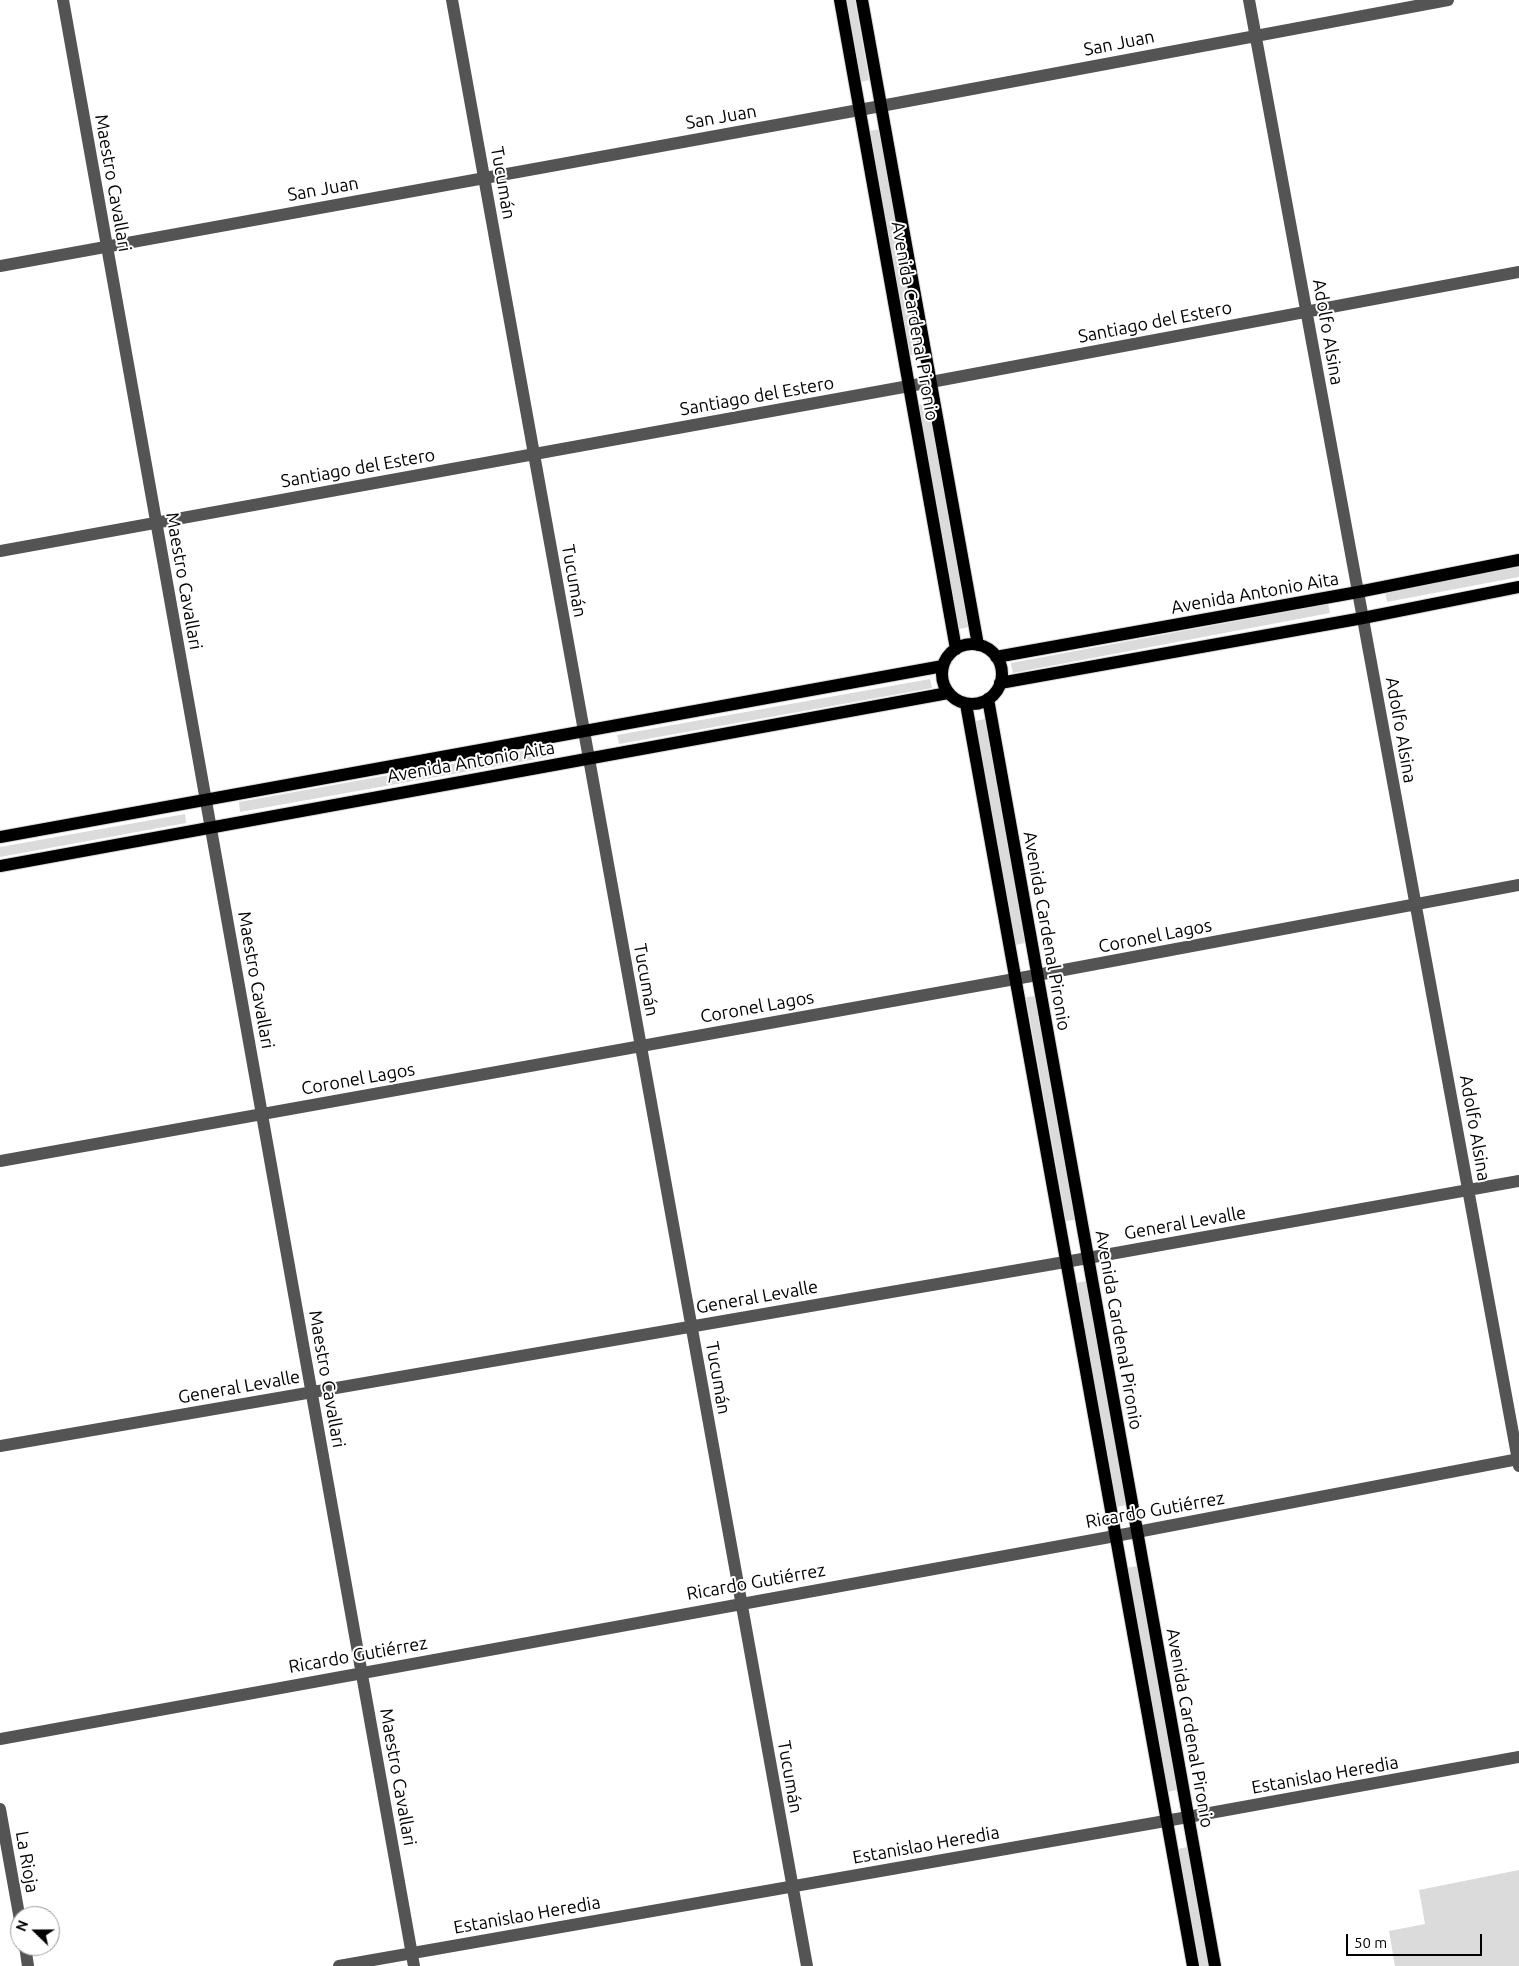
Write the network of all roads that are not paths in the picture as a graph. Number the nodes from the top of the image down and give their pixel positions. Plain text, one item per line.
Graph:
1 (63, 0) edge
2 (452, 0) edge
3 (840, 0) edge
4 (862, 0) edge
5 (1249, 0) edge
6 (1448, 0) edge
7 (1255, 35) junction
8 (881, 106) junction
9 (860, 110) junction
10 (484, 177) junction
11 (107, 246) junction
12 (0, 266) edge
13 (1519, 272) edge
14 (1306, 312) junction
15 (931, 382) junction
16 (909, 386) junction
17 (534, 453) junction
18 (156, 523) junction
19 (0, 551) edge
20 (1519, 560) edge
21 (1519, 587) edge
22 (1358, 592) junction
23 (1362, 618) junction
24 (978, 645) junction
25 (956, 649) junction
26 (996, 657) junction
27 (943, 666) junction
28 (1000, 684) junction
29 (948, 693) junction
30 (988, 700) junction
31 (966, 704) junction
32 (584, 732) junction
33 (589, 758) junction
34 (206, 800) junction
35 (210, 827) junction
36 (0, 837) edge
37 (0, 866) edge
38 (1519, 885) edge
39 (1416, 905) junction
40 (1037, 976) junction
41 (1016, 979) junction
42 (640, 1045) junction
43 (262, 1114) junction
44 (0, 1161) edge
45 (1519, 1181) edge
46 (1468, 1190) junction
47 (1088, 1258) junction
48 (1066, 1262) junction
49 (691, 1326) junction
50 (312, 1392) junction
51 (0, 1446) edge
52 (1519, 1462) edge
53 (1137, 1532) junction
54 (1116, 1535) junction
55 (741, 1603) junction
56 (362, 1672) junction
57 (0, 1739) edge
58 (1519, 1757) edge
59 (0, 1809) edge
60 (1188, 1817) junction
61 (1167, 1821) junction
62 (792, 1886) junction
63 (17, 1906) edge
64 (412, 1953) junction
65 (339, 1966) edge
66 (414, 1966) edge
67 (807, 1966) edge
68 (1193, 1966) edge
69 (1215, 1966) edge

1 - 11 street, Maestro Cavallari
2 - 10 street, Tucumán
3 - 9 main road, Avenida Cardenal Pironio
4 - 8 main road, Avenida Cardenal Pironio
5 - 7 street, Adolfo Alsina
6 - 7 street, San Juan
7 - 8 street, San Juan
7 - 14 street, Adolfo Alsina
8 - 9 street, San Juan
8 - 15 main road, Avenida Cardenal Pironio
9 - 10 street, San Juan
9 - 16 main road, Avenida Cardenal Pironio
10 - 11 street, San Juan
10 - 17 street, Tucumán
11 - 12 street, San Juan
11 - 18 street, Maestro Cavallari
13 - 14 street, Santiago del Estero
14 - 15 street, Santiago del Estero
14 - 22 street, Adolfo Alsina
15 - 16 street, Santiago del Estero
15 - 24 main road, Avenida Cardenal Pironio
16 - 17 street, Santiago del Estero
16 - 25 main road, Avenida Cardenal Pironio
17 - 18 street, Santiago del Estero
17 - 32 street, Tucumán
18 - 19 street, Santiago del Estero
18 - 34 street, Maestro Cavallari
20 - 22 main road, Avenida Antonio Aita
21 - 23 main road
22 - 23 street, Adolfo Alsina
22 - 26 main road, Avenida Antonio Aita
23 - 28 main road
23 - 39 street, Adolfo Alsina
24 - 25 main road
24 - 26 main road
25 - 27 main road
26 - 28 main road
27 - 29 main road
27 - 32 main road, Avenida Antonio Aita
28 - 30 main road
29 - 31 main road
29 - 33 main road, Avenida Antonio Aita
30 - 31 main road
30 - 40 main road, Avenida Cardenal Pironio
31 - 41 main road
32 - 33 street, Tucumán
32 - 34 main road, Avenida Antonio Aita
33 - 35 main road, Avenida Antonio Aita
33 - 42 street, Tucumán
34 - 35 street, Maestro Cavallari
34 - 36 main road, Avenida Antonio Aita
35 - 37 main road, Avenida Antonio Aita
35 - 43 street, Maestro Cavallari
38 - 39 street, Coronel Lagos
39 - 40 street, Coronel Lagos
39 - 46 street, Adolfo Alsina
40 - 41 street, Coronel Lagos
40 - 47 main road, Avenida Cardenal Pironio
41 - 42 street, Coronel Lagos
41 - 48 main road
42 - 43 street, Coronel Lagos
42 - 49 street, Tucumán
43 - 44 street, Coronel Lagos
43 - 50 street, Maestro Cavallari
45 - 46 street, General Levalle
46 - 47 street, General Levalle
46 - 52 street, Adolfo Alsina
47 - 48 street, General Levalle
47 - 53 main road, Avenida Cardenal Pironio
48 - 49 street, General Levalle
48 - 54 main road
49 - 50 street, General Levalle
49 - 55 street, Tucumán
50 - 51 street, General Levalle
50 - 56 street, Maestro Cavallari
52 - 53 street, Ricardo Gutiérrez
53 - 54 street, Ricardo Gutiérrez
53 - 60 main road, Avenida Cardenal Pironio
54 - 55 street, Ricardo Gutiérrez
54 - 61 main road
55 - 56 street, Ricardo Gutiérrez
55 - 62 street, Tucumán
56 - 57 street, Ricardo Gutiérrez
56 - 64 street, Maestro Cavallari
58 - 60 street, Estanislao Heredia
59 - 63 street, La Rioja
60 - 61 street, Estanislao Heredia
60 - 69 main road, Avenida Cardenal Pironio
61 - 62 street, Estanislao Heredia
61 - 68 main road
62 - 64 street, Estanislao Heredia
62 - 67 street, Tucumán
64 - 65 street, Estanislao Heredia
64 - 66 street, Maestro Cavallari

